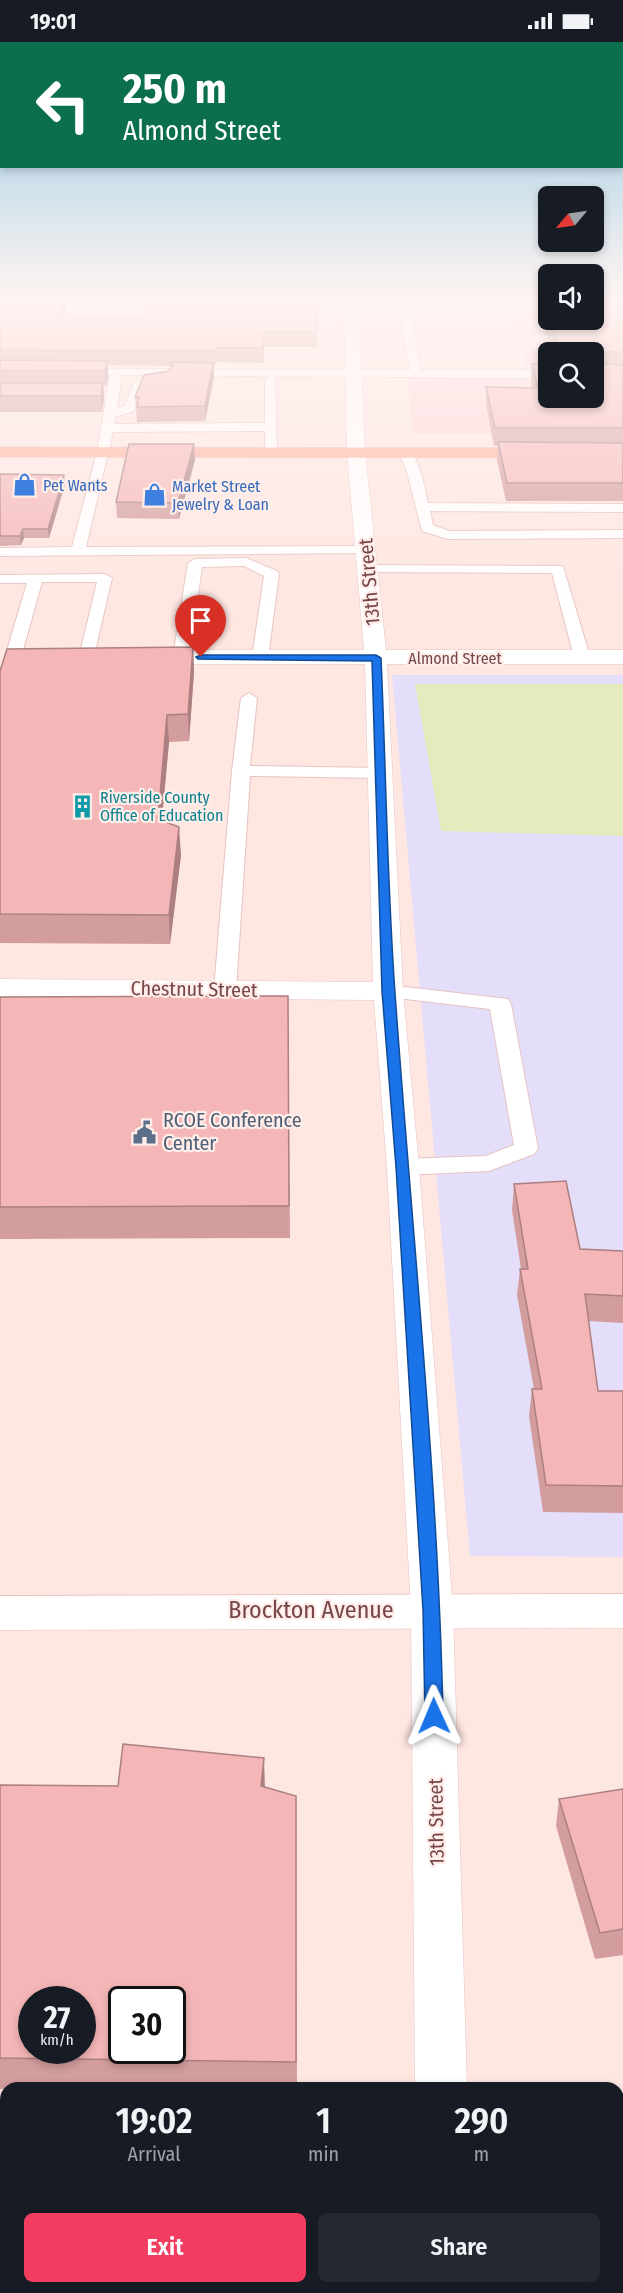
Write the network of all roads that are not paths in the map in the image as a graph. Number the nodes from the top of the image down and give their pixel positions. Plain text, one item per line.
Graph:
1 (107, 404) edge
2 (131, 404) edge
3 (271, 404) edge
4 (355, 404) edge
5 (108, 421) junction
6 (271, 427) junction
7 (0, 452) edge
8 (103, 452) junction
9 (271, 452) junction
10 (356, 452) junction
11 (405, 452) junction
12 (623, 453) edge
13 (422, 507) junction
14 (623, 508) edge
15 (623, 534) edge
16 (0, 552) edge
17 (78, 552) junction
18 (94, 552) junction
19 (367, 560) junction
20 (85, 578) junction
21 (0, 579) edge
22 (35, 581) junction
23 (16, 657) edge
24 (77, 657) joint
25 (181, 657) junction
26 (582, 657) junction
27 (623, 657) edge
28 (260, 658) junction
29 (376, 658) junction
30 (249, 698) dead end
31 (241, 771) junction
32 (381, 773) junction
33 (0, 988) edge
34 (225, 990) junction
35 (388, 991) junction
36 (403, 1167) junction
37 (432, 1610) junction
38 (623, 1611) edge
39 (0, 1613) edge
40 (441, 2082) edge

1 - 5 lane
2 - 5 lane
3 - 6 lane
4 - 10 street, 13th Street
5 - 6 lane
5 - 8 lane
6 - 9 lane
7 - 8 main road
8 - 9 main road
8 - 17 lane
9 - 10 main road
10 - 11 main road
10 - 19 street, 13th Street
11 - 12 main road
11 - 13 lane
13 - 14 lane
13 - 15 lane
16 - 17 lane
17 - 18 lane
18 - 19 lane
18 - 20 lane
19 - 26 lane
19 - 29 street, 13th Street
20 - 22 lane
20 - 24 lane
21 - 22 lane
22 - 23 lane
24 - 25 street, Almond Street
25 - 28 street, Almond Street
25 - 28 lane
26 - 27 street, Almond Street
26 - 29 street, Almond Street
28 - 29 street, Almond Street
29 - 32 street, 13th Street
30 - 31 lane
31 - 32 lane
31 - 34 lane
32 - 35 street, 13th Street
33 - 34 street, Chestnut Street
34 - 35 street, Chestnut Street
35 - 36 street, 13th Street
35 - 36 lane
36 - 37 street, 13th Street
37 - 38 street, Brockton Avenue
37 - 39 street, Brockton Avenue
37 - 40 street, 13th Street

